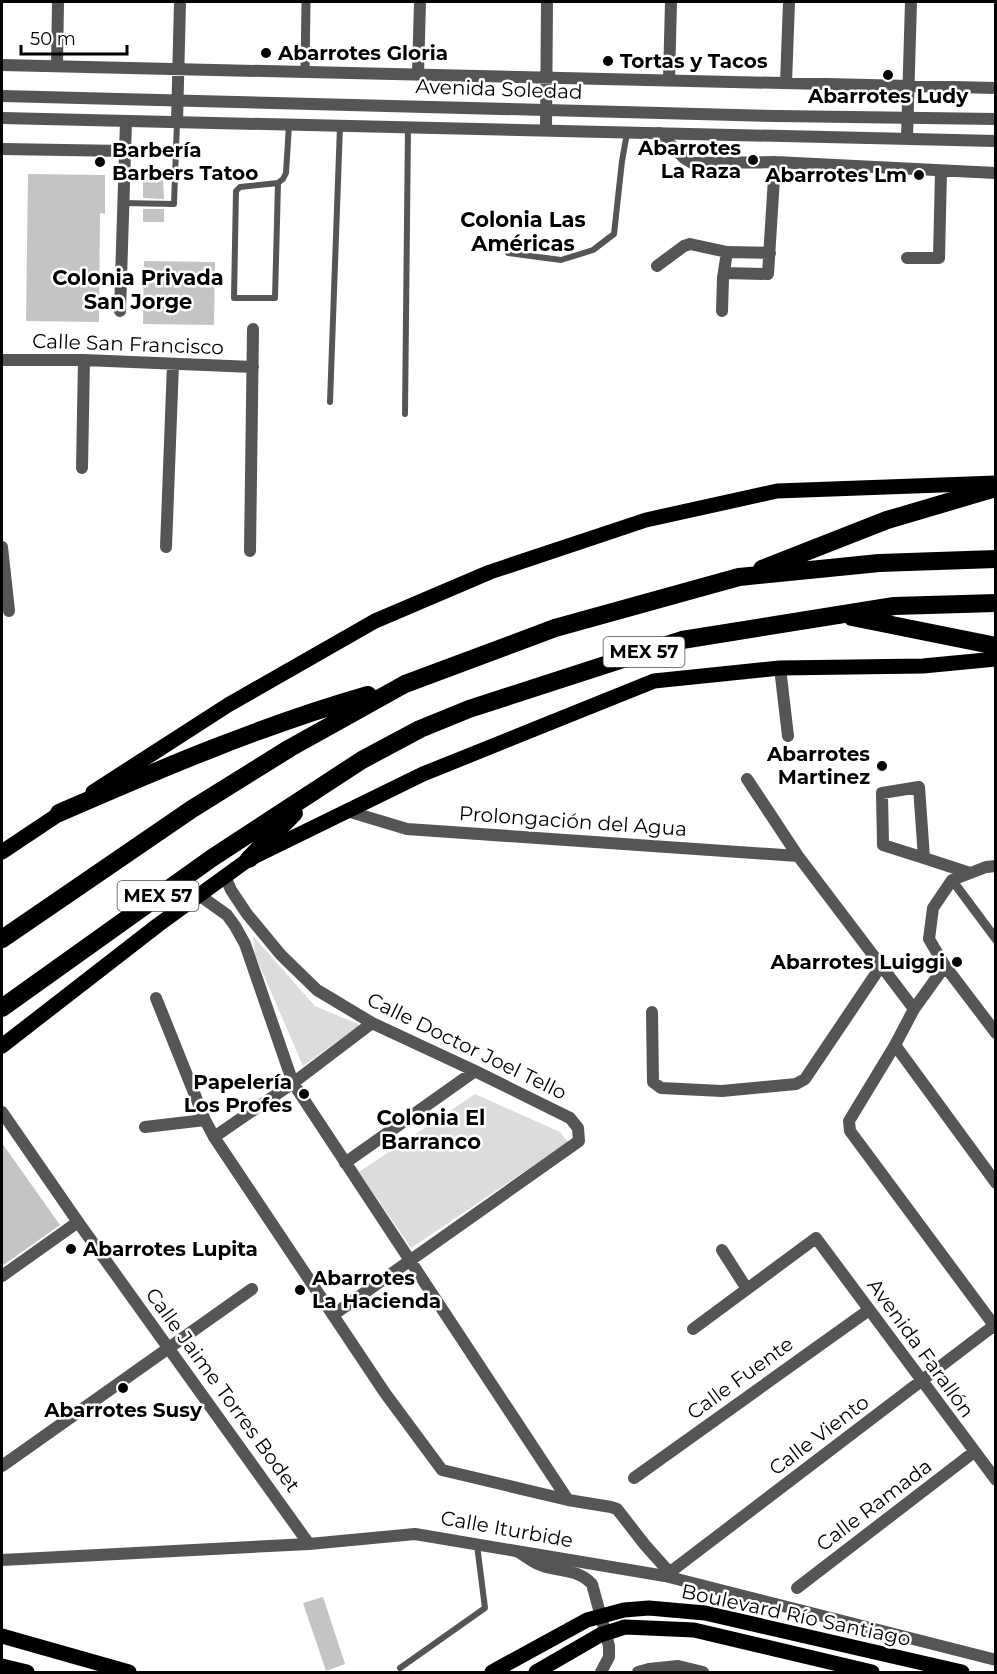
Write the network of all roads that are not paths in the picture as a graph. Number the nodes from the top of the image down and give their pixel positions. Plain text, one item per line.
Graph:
1 (58, 2) edge
2 (180, 2) edge
3 (306, 2) edge
4 (420, 2) edge
5 (547, 2) edge
6 (671, 2) edge
7 (789, 2) edge
8 (911, 2) edge
9 (2, 65) edge
10 (57, 66) junction
11 (178, 69) junction
12 (305, 72) junction
13 (418, 74) junction
14 (545, 77) junction
15 (669, 80) junction
16 (786, 83) junction
17 (908, 86) junction
18 (996, 88) edge
19 (2, 96) edge
20 (178, 100) junction
21 (545, 110) junction
22 (907, 117) junction
23 (2, 118) edge
24 (996, 119) edge
25 (126, 121) junction
26 (177, 122) junction
27 (289, 124) junction
28 (340, 126) junction
29 (408, 127) junction
30 (546, 130) junction
31 (627, 132) junction
32 (658, 133) junction
33 (907, 137) junction
34 (996, 141) edge
35 (2, 149) edge
36 (125, 151) junction
37 (775, 162) junction
38 (941, 171) junction
39 (996, 173) edge
40 (278, 183) junction
41 (123, 203) junction
42 (727, 252) junction
43 (508, 253) dead end
44 (770, 253) junction
45 (907, 258) dead end
46 (657, 266) dead end
47 (724, 273) junction
48 (120, 311) dead end
49 (722, 311) dead end
50 (253, 329) dead end
51 (2, 360) edge
52 (84, 360) junction
53 (173, 364) junction
54 (252, 367) junction
55 (330, 402) dead end
56 (405, 414) dead end
57 (82, 468) dead end
58 (996, 483) edge
59 (996, 488) edge
60 (166, 546) dead end
61 (2, 547) edge
62 (250, 551) dead end
63 (996, 559) edge
64 (739, 577) junction
65 (3, 581) edge
66 (996, 603) edge
67 (9, 611) dead end
68 (841, 615) junction
69 (996, 646) edge
70 (996, 659) edge
71 (780, 668) junction
72 (405, 684) junction
73 (788, 736) dead end
74 (747, 779) dead end
75 (318, 788) junction
76 (348, 811) junction
77 (59, 813) junction
78 (2, 852) edge
79 (798, 856) junction
80 (924, 858) junction
81 (249, 859) junction
82 (996, 866) edge
83 (969, 873) junction
84 (225, 876) junction
85 (952, 880) junction
86 (199, 895) junction
87 (2, 939) edge
88 (996, 939) edge
89 (881, 966) junction
90 (945, 966) junction
91 (156, 998) dead end
92 (2, 1008) edge
93 (914, 1009) junction
94 (652, 1012) dead end
95 (372, 1023) junction
96 (996, 1033) edge
97 (895, 1045) junction
98 (2, 1046) edge
99 (475, 1071) junction
100 (293, 1083) junction
101 (2, 1112) edge
102 (205, 1120) junction
103 (145, 1127) dead end
104 (214, 1137) junction
105 (345, 1163) junction
106 (996, 1183) edge
107 (78, 1222) junction
108 (722, 1251) dead end
109 (410, 1261) junction
110 (2, 1276) edge
111 (252, 1289) dead end
112 (747, 1289) junction
113 (869, 1310) junction
114 (333, 1315) junction
115 (995, 1326) edge
116 (693, 1329) dead end
117 (170, 1348) junction
118 (922, 1381) junction
119 (974, 1452) junction
120 (2, 1466) edge
121 (634, 1478) dead end
122 (996, 1480) edge
123 (568, 1500) junction
124 (309, 1544) junction
125 (477, 1544) junction
126 (517, 1551) junction
127 (2, 1560) edge
128 (668, 1574) junction
129 (797, 1588) dead end
130 (2, 1636) edge
131 (996, 1660) edge
132 (2, 1666) edge
133 (400, 1668) dead end
134 (27, 1672) edge
135 (129, 1672) edge
136 (492, 1672) edge
137 (536, 1672) edge
138 (601, 1672) edge
139 (638, 1672) edge
140 (703, 1672) edge
141 (872, 1672) edge
142 (962, 1672) edge

1 - 10 street
2 - 11 street
3 - 12 street
4 - 13 street
5 - 14 street
6 - 15 street
7 - 16 street
8 - 17 street
9 - 10 street
10 - 11 street
11 - 12 street
11 - 20 street
12 - 13 street
13 - 14 street
14 - 15 street
14 - 21 street
15 - 16 street
16 - 17 street
17 - 18 street
17 - 22 street
19 - 20 street, Avenida Soledad
20 - 21 street, Avenida Soledad
20 - 26 street
21 - 22 street, Avenida Soledad
21 - 30 street
22 - 24 street, Avenida Soledad
22 - 33 street
23 - 25 street, Avenida Soledad
25 - 26 street, Avenida Soledad
25 - 36 street
26 - 27 street, Avenida Soledad
26 - 41 lane
27 - 28 street, Avenida Soledad
27 - 40 lane
28 - 29 street, Avenida Soledad
28 - 55 lane
29 - 30 street, Avenida Soledad
29 - 56 lane
30 - 31 street, Avenida Soledad
31 - 32 street, Avenida Soledad
31 - 43 lane
32 - 33 street, Avenida Soledad
32 - 37 street
33 - 34 street, Avenida Soledad
35 - 36 street
36 - 41 street
37 - 38 street
37 - 44 street
38 - 39 street
38 - 45 street
40 - 40 lane
41 - 48 street
42 - 44 street
42 - 46 street
42 - 47 street
44 - 47 street
47 - 49 street
50 - 54 street
51 - 52 street, Calle San Francisco
52 - 53 street, Calle San Francisco
52 - 57 street
53 - 54 street, Calle San Francisco
53 - 60 street
54 - 62 street
58 - 77 main road
59 - 64 highway
61 - 65 street
63 - 64 highway, MEX 57
64 - 72 highway, MEX 57
65 - 67 street
66 - 68 highway, MEX 57
68 - 69 highway
68 - 75 highway, MEX 57
70 - 71 main road
71 - 73 street
71 - 76 main road
72 - 77 highway
72 - 87 highway, MEX 57
74 - 79 street
75 - 81 highway
75 - 92 highway, MEX 57
76 - 79 street, Prolongación del Agua
76 - 81 main road
77 - 78 main road
79 - 89 street
80 - 80 street
80 - 83 street
81 - 84 main road
82 - 83 street
83 - 85 street
84 - 86 main road
84 - 95 street, Calle Doctor Joel Tello
85 - 88 street
85 - 90 street
86 - 98 main road
86 - 100 street
89 - 93 street
89 - 94 street
90 - 93 street
90 - 96 street
91 - 102 street
93 - 97 street
95 - 99 street, Calle Doctor Joel Tello
95 - 100 street
97 - 106 street
97 - 115 street
99 - 105 street
99 - 109 street, Calle Doctor Joel Tello
100 - 104 street
100 - 105 street
101 - 107 street, Calle Jaime Torres Bodet
102 - 103 street
102 - 104 street
104 - 114 street
105 - 109 street
107 - 110 street
107 - 117 street, Calle Jaime Torres Bodet
108 - 112 street
109 - 114 street, Calle Doctor Joel Tello
109 - 123 street
111 - 117 street
112 - 113 street, Avenida Farallón
112 - 116 street
113 - 118 street, Avenida Farallón
113 - 121 street, Calle Fuente
114 - 123 street
115 - 118 street, Calle Viento
117 - 120 street
117 - 124 street, Calle Jaime Torres Bodet
118 - 119 street, Avenida Farallón
118 - 128 street, Calle Viento
119 - 122 street, Avenida Farallón
119 - 129 street, Calle Ramada
123 - 128 street
124 - 125 street, Calle Iturbide
124 - 127 street, Calle Iturbide
125 - 126 street, Calle Iturbide
125 - 133 lane
126 - 128 street, Calle Iturbide
126 - 138 street
128 - 131 street, Calle Iturbide
130 - 135 main road
132 - 134 main road
136 - 142 main road, Boulevard Río Santiago
137 - 141 main road, Boulevard Río Santiago
139 - 140 street

